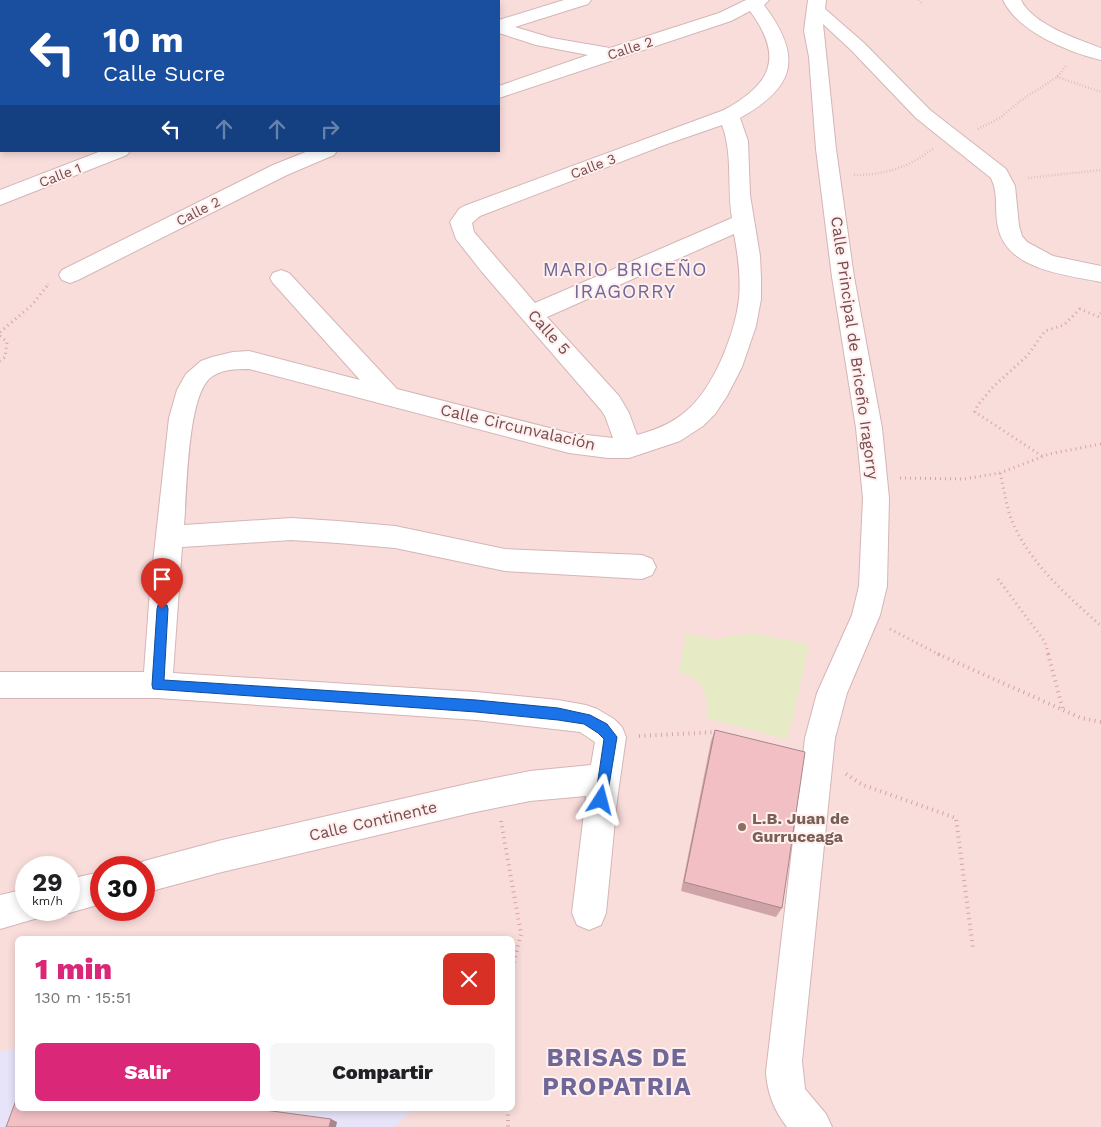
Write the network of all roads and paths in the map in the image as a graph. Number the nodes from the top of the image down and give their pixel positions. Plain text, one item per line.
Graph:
1 (582, 0) edge
2 (919, 0) edge
3 (1012, 0) edge
4 (757, 2) edge
5 (921, 4) dead end
6 (816, 5) edge
7 (500, 26) edge
8 (500, 26) edge
9 (1094, 52) edge
10 (612, 54) junction
11 (1057, 77) junction
12 (500, 92) edge
13 (1101, 92) edge
14 (728, 116) junction
15 (955, 140) junction
16 (117, 152) edge
17 (325, 152) edge
18 (1101, 170) edge
19 (829, 174) junction
20 (1002, 178) junction
21 (0, 198) edge
22 (744, 221) junction
23 (461, 222) joint
24 (1101, 274) edge
25 (70, 275) joint
26 (281, 278) dead end
27 (1101, 313) edge
28 (532, 314) junction
29 (0, 334) edge
30 (0, 361) edge
31 (388, 396) junction
32 (1101, 444) edge
33 (629, 448) junction
34 (1042, 456) junction
35 (1000, 473) junction
36 (874, 478) junction
37 (169, 536) junction
38 (642, 567) dead end
39 (998, 579) dead end
40 (866, 616) junction
41 (1101, 626) edge
42 (0, 685) edge
43 (158, 685) junction
44 (1063, 710) junction
45 (1101, 722) edge
46 (724, 734) edge
47 (610, 737) junction
48 (818, 757) junction
49 (604, 779) junction
50 (496, 793) junction
51 (155, 873) edge
52 (15, 909) edge
53 (0, 912) edge
54 (589, 913) dead end
55 (973, 949) dead end
56 (515, 958) edge
57 (508, 1111) edge
58 (508, 1127) edge
59 (813, 1127) edge

1 - 7 street
2 - 5 path
3 - 9 street
4 - 10 street, Calle 2
4 - 14 street
6 - 15 street
6 - 19 street, Calle Principal de Briceño Iragorry
8 - 10 street
9 - 11 path
10 - 12 street, Calle 2
11 - 13 path
11 - 15 path
14 - 22 street, Calle Circunvalación
14 - 23 street, Calle 3
15 - 19 path
15 - 20 street
16 - 21 street, Calle 1
17 - 25 street, Calle 2
18 - 20 path
19 - 36 street, Calle Principal de Briceño Iragorry
20 - 24 street
22 - 28 street
22 - 33 street, Calle Circunvalación
23 - 28 street, Calle 5
25 - 29 path
26 - 31 street
27 - 34 path
28 - 33 street, Calle 5
29 - 30 path
31 - 33 street, Calle Circunvalación
31 - 37 street, Calle Circunvalación
32 - 34 path
34 - 35 path
35 - 36 path
35 - 41 path
36 - 40 street, Calle Principal de Briceño Iragorry
37 - 38 street
37 - 43 street, Calle Circunvalación
39 - 44 path
40 - 44 path
40 - 48 street, Calle Principal de Briceño Iragorry
42 - 43 street
43 - 47 street
44 - 45 path
46 - 47 path
47 - 49 street
48 - 55 path
48 - 59 street, Calle Principal de Briceño Iragorry
49 - 50 street, Calle Continente
49 - 54 street
50 - 51 street, Calle Continente
50 - 56 path
52 - 53 street
57 - 58 path

